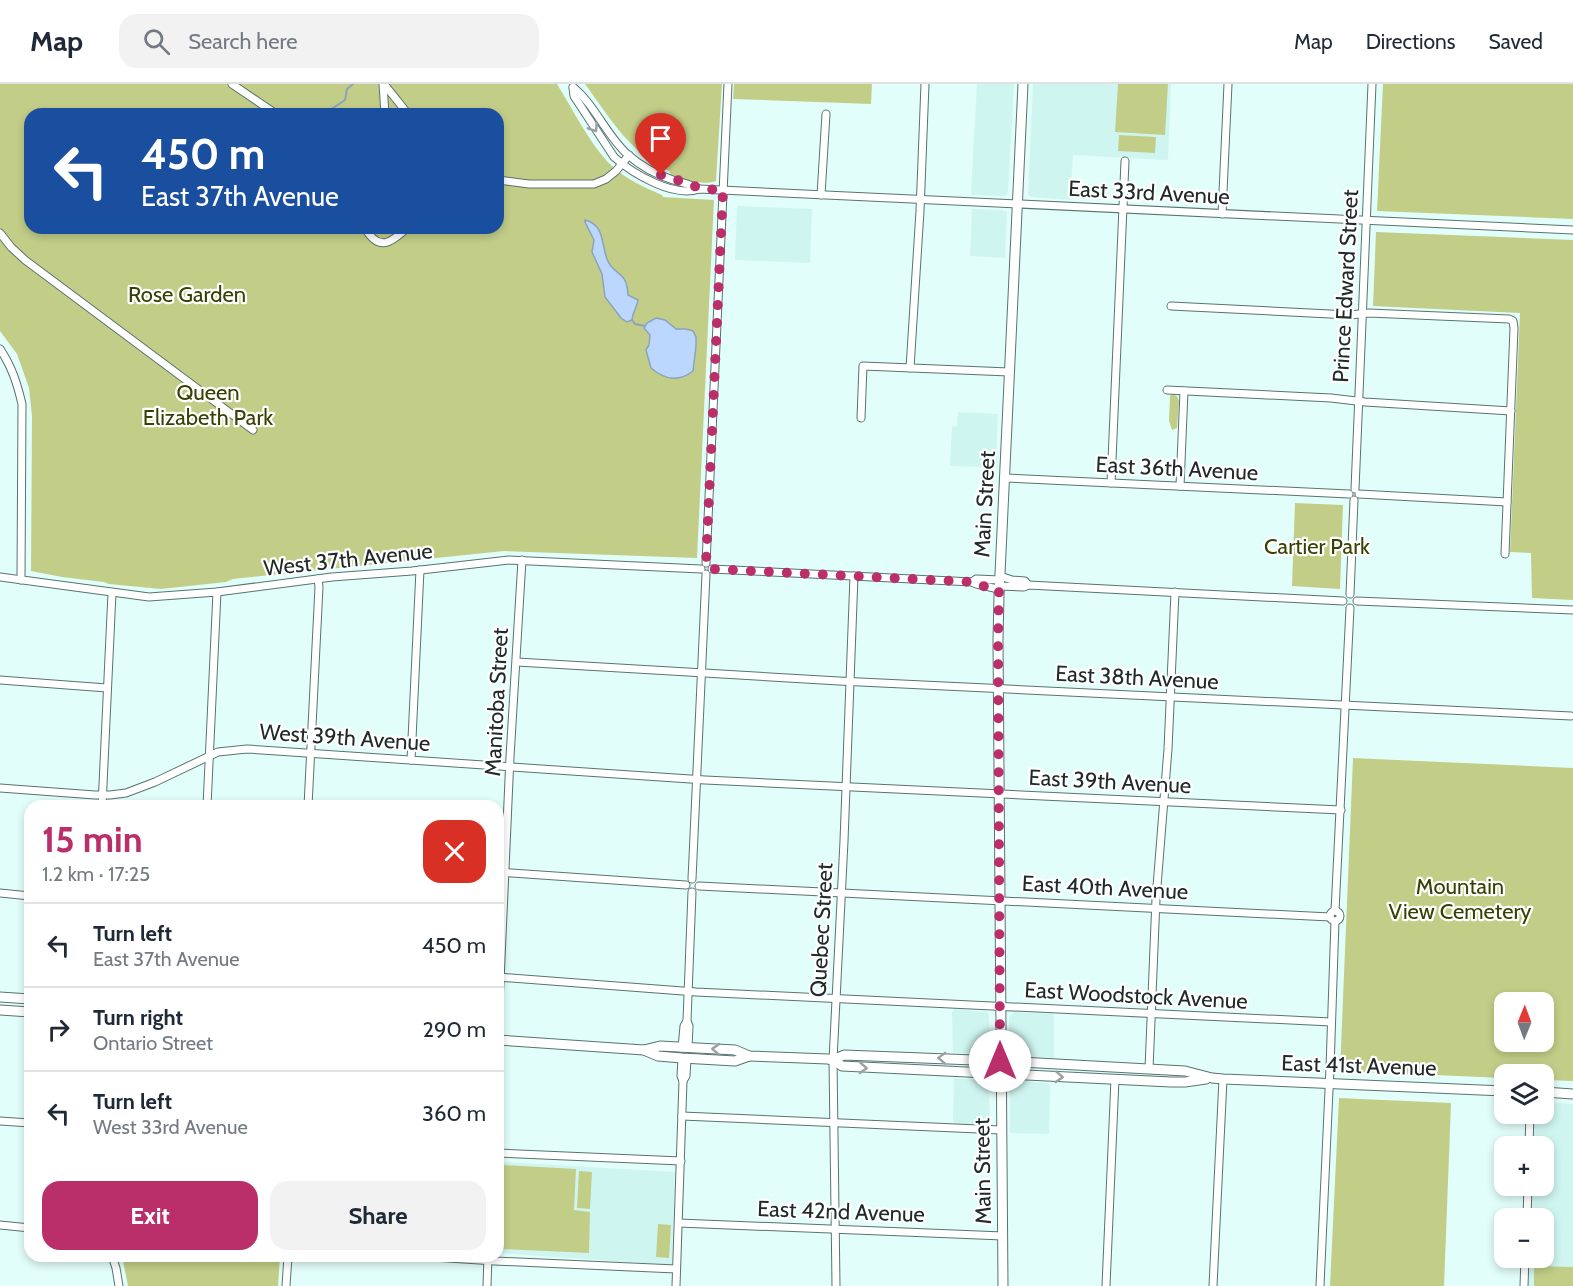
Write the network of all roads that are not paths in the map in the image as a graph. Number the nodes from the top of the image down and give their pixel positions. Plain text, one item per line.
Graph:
1 (232, 84) edge
2 (384, 84) edge
3 (925, 84) edge
4 (1023, 84) edge
5 (1228, 84) edge
6 (1372, 84) edge
7 (572, 86) edge
8 (728, 88) edge
9 (267, 108) edge
10 (385, 108) edge
11 (403, 108) edge
12 (826, 114) dead end
13 (629, 155) junction
14 (1125, 161) dead end
15 (622, 164) junction
16 (504, 181) edge
17 (699, 189) junction
18 (723, 190) junction
19 (821, 195) junction
20 (921, 200) junction
21 (1019, 204) junction
22 (1123, 209) junction
23 (1222, 214) junction
24 (1366, 221) junction
25 (1573, 230) edge
26 (0, 233) edge
27 (368, 234) edge
28 (399, 236) edge
29 (1171, 306) dead end
30 (1362, 313) junction
31 (0, 349) edge
32 (910, 368) junction
33 (1009, 372) junction
34 (1167, 390) dead end
35 (1184, 391) junction
36 (1358, 401) junction
37 (1511, 411) junction
38 (861, 418) dead end
39 (253, 429) dead end
40 (1005, 478) junction
41 (1111, 483) junction
42 (1180, 486) junction
43 (1354, 494) junction
44 (1507, 502) junction
45 (1505, 554) dead end
46 (522, 560) junction
47 (706, 569) junction
48 (420, 570) junction
49 (854, 576) junction
50 (0, 577) edge
51 (318, 579) junction
52 (21, 580) junction
53 (1000, 583) junction
54 (217, 592) junction
55 (1175, 592) junction
56 (112, 593) junction
57 (1350, 594) junction
58 (1343, 601) junction
59 (1357, 601) junction
60 (1350, 608) junction
61 (1573, 610) edge
62 (517, 662) junction
63 (702, 674) junction
64 (0, 680) edge
65 (850, 681) junction
66 (108, 688) junction
67 (999, 688) junction
68 (1170, 697) junction
69 (1345, 706) junction
70 (1571, 716) dead end
71 (310, 752) junction
72 (210, 755) junction
73 (411, 760) junction
74 (510, 766) junction
75 (697, 780) junction
76 (846, 787) junction
77 (0, 788) edge
78 (999, 794) junction
79 (102, 795) junction
80 (102, 800) edge
81 (207, 800) edge
82 (308, 800) edge
83 (1165, 801) junction
84 (1341, 810) junction
85 (504, 837) edge
86 (504, 872) edge
87 (692, 879) junction
88 (686, 885) junction
89 (699, 886) junction
90 (692, 892) junction
91 (841, 892) junction
92 (0, 893) edge
93 (24, 895) edge
94 (1000, 901) junction
95 (1156, 908) junction
96 (1333, 916) junction
97 (504, 977) edge
98 (688, 991) junction
99 (0, 997) edge
100 (836, 998) junction
101 (24, 999) edge
102 (1000, 1006) junction
103 (0, 1010) edge
104 (24, 1012) edge
105 (1152, 1014) junction
106 (1331, 1022) junction
107 (504, 1040) edge
108 (685, 1048) junction
109 (644, 1050) junction
110 (749, 1056) junction
111 (685, 1058) junction
112 (833, 1060) junction
113 (1000, 1061) junction
114 (1149, 1069) junction
115 (1000, 1074) junction
116 (1218, 1078) junction
117 (1115, 1079) junction
118 (1329, 1083) junction
119 (1494, 1091) edge
120 (1554, 1093) edge
121 (1573, 1094) edge
122 (682, 1116) junction
123 (0, 1121) edge
124 (24, 1123) edge
125 (834, 1124) junction
126 (1001, 1130) junction
127 (504, 1153) edge
128 (681, 1161) junction
129 (679, 1223) junction
130 (0, 1225) edge
131 (24, 1227) edge
132 (834, 1229) junction
133 (1003, 1236) junction
134 (504, 1259) edge
135 (114, 1262) edge
136 (288, 1262) edge
137 (488, 1262) edge
138 (1525, 1268) edge
139 (676, 1269) junction
140 (119, 1286) edge
141 (286, 1286) edge
142 (487, 1286) edge
143 (676, 1286) edge
144 (836, 1286) edge
145 (1003, 1286) edge
146 (1106, 1286) edge
147 (1213, 1286) edge
148 (1320, 1286) edge
149 (1524, 1286) edge

1 - 9 street
2 - 10 street
2 - 11 street
3 - 20 street
4 - 21 main road, Main Street
5 - 23 street
6 - 24 street, Prince Edward Street
7 - 13 street
7 -> 15 street
8 - 18 street
12 - 19 street
13 - 15 street
13 - 17 street
14 - 22 street
15 - 16 street
15 - 17 street, East 33rd Avenue
17 - 18 street, East 33rd Avenue
18 - 19 street, East 33rd Avenue
18 - 47 street
19 - 20 street, East 33rd Avenue
20 - 21 street, East 33rd Avenue
20 - 32 street
21 - 22 street, East 33rd Avenue
21 - 33 main road, Main Street
22 - 23 street, East 33rd Avenue
22 - 41 street
23 - 24 street, East 33rd Avenue
24 - 25 street, East 33rd Avenue
24 - 30 street, Prince Edward Street
26 - 39 street
27 - 28 street
29 - 30 street
30 - 36 street, Prince Edward Street
30 - 37 street
31 - 52 street
32 - 33 street
32 - 38 street
33 - 40 main road, Main Street
34 - 35 street
35 - 36 street
35 - 42 street
36 - 37 street
36 - 43 street, Prince Edward Street
37 - 44 street
40 - 41 street, East 36th Avenue
40 - 53 main road, Main Street
41 - 42 street, East 36th Avenue
42 - 43 street, East 36th Avenue
43 - 44 street, East 36th Avenue
43 - 57 street, Prince Edward Street
44 - 45 street
46 - 47 street, West 37th Avenue
46 - 48 street, West 37th Avenue
46 - 62 street, Manitoba Street
47 - 49 street, West 37th Avenue
47 - 63 street
48 - 51 street, West 37th Avenue
48 - 73 street
49 - 53 street, West 37th Avenue
49 - 65 street, Quebec Street
50 - 52 street, West 37th Avenue
51 - 54 street, West 37th Avenue
51 - 71 street
52 - 56 street, West 37th Avenue
53 - 55 street, West 37th Avenue
53 - 67 main road, Main Street
54 - 56 street, West 37th Avenue
54 - 72 street
55 - 58 street, West 37th Avenue
55 - 68 street
56 - 66 street
57 - 58 street
57 - 59 street
58 - 60 street
59 - 60 street
59 - 61 street
60 - 69 street
62 - 63 street, East 38th Avenue
62 - 74 street, Manitoba Street
63 - 65 street, East 38th Avenue
63 - 75 street
64 - 66 street
65 - 67 street, East 38th Avenue
65 - 76 street, Quebec Street
66 - 79 street
67 - 68 street, East 38th Avenue
67 - 78 main road, Main Street
68 - 69 street, East 38th Avenue
68 - 83 street
69 - 70 street, East 38th Avenue
69 - 84 street
71 - 72 street, West 39th Avenue
71 - 73 street, West 39th Avenue
71 - 82 street
72 - 79 street, West 39th Avenue
72 - 81 street
73 - 74 street, West 39th Avenue
74 - 75 street, West 39th Avenue
74 - 85 street, Manitoba Street
75 - 76 street, East 39th Avenue
75 - 87 street
76 - 78 street, East 39th Avenue
76 - 91 street, Quebec Street
77 - 79 street, West 39th Avenue
78 - 83 street, East 39th Avenue
78 - 94 main road, Main Street
79 - 80 street
83 - 84 street, East 39th Avenue
83 - 95 street
84 - 96 street
86 - 88 street
87 - 88 street
87 - 89 street
88 - 90 street
89 - 90 street
89 - 91 street, East 40th Avenue
90 - 98 street
91 - 94 street, East 40th Avenue
91 - 100 street, Quebec Street
92 - 93 street
94 - 95 street, East 40th Avenue
94 - 102 main road, Main Street
95 - 96 street, East 40th Avenue
95 - 105 street
96 - 106 street
97 - 98 street, East Woodstock Avenue
98 - 100 street, East Woodstock Avenue
98 - 108 street
99 - 101 main road
100 - 102 street, East Woodstock Avenue
100 - 112 street, Quebec Street
102 - 105 street, East Woodstock Avenue
102 - 113 main road, Main Street
103 - 104 main road
105 - 106 street, East Woodstock Avenue
105 - 114 street
106 - 118 street
107 - 109 main road
108 - 109 main road, East 41st Avenue
110 -> 108 main road, East 41st Avenue
109 - 111 main road, East 41st Avenue
110 - 111 main road, East 41st Avenue
110 - 112 main road, East 41st Avenue
111 - 122 street
113 -> 112 main road, East 41st Avenue
112 -> 115 main road, East 41st Avenue
112 - 125 street, Quebec Street
113 - 114 main road, East 41st Avenue
113 - 115 main road, Main Street
114 - 116 main road, East 41st Avenue
115 -> 117 main road, East 41st Avenue
115 - 126 main road, Main Street
116 - 117 main road, East 41st Avenue
116 - 118 main road, East 41st Avenue
116 - 147 street
117 - 146 street
118 - 119 main road, East 41st Avenue
118 - 148 street
120 - 121 main road
122 - 125 street
122 - 128 street
123 - 124 street
125 - 126 street
125 - 132 street, Quebec Street
126 - 133 main road, Main Street
127 - 128 street
128 - 129 street
129 - 132 street, East 42nd Avenue
129 - 139 street
130 - 131 street
132 - 133 street, East 42nd Avenue
132 - 144 street, Quebec Street
133 - 145 main road, Main Street
134 - 139 street
135 - 140 street
136 - 141 street
137 - 142 street
138 - 149 street
139 - 143 street

